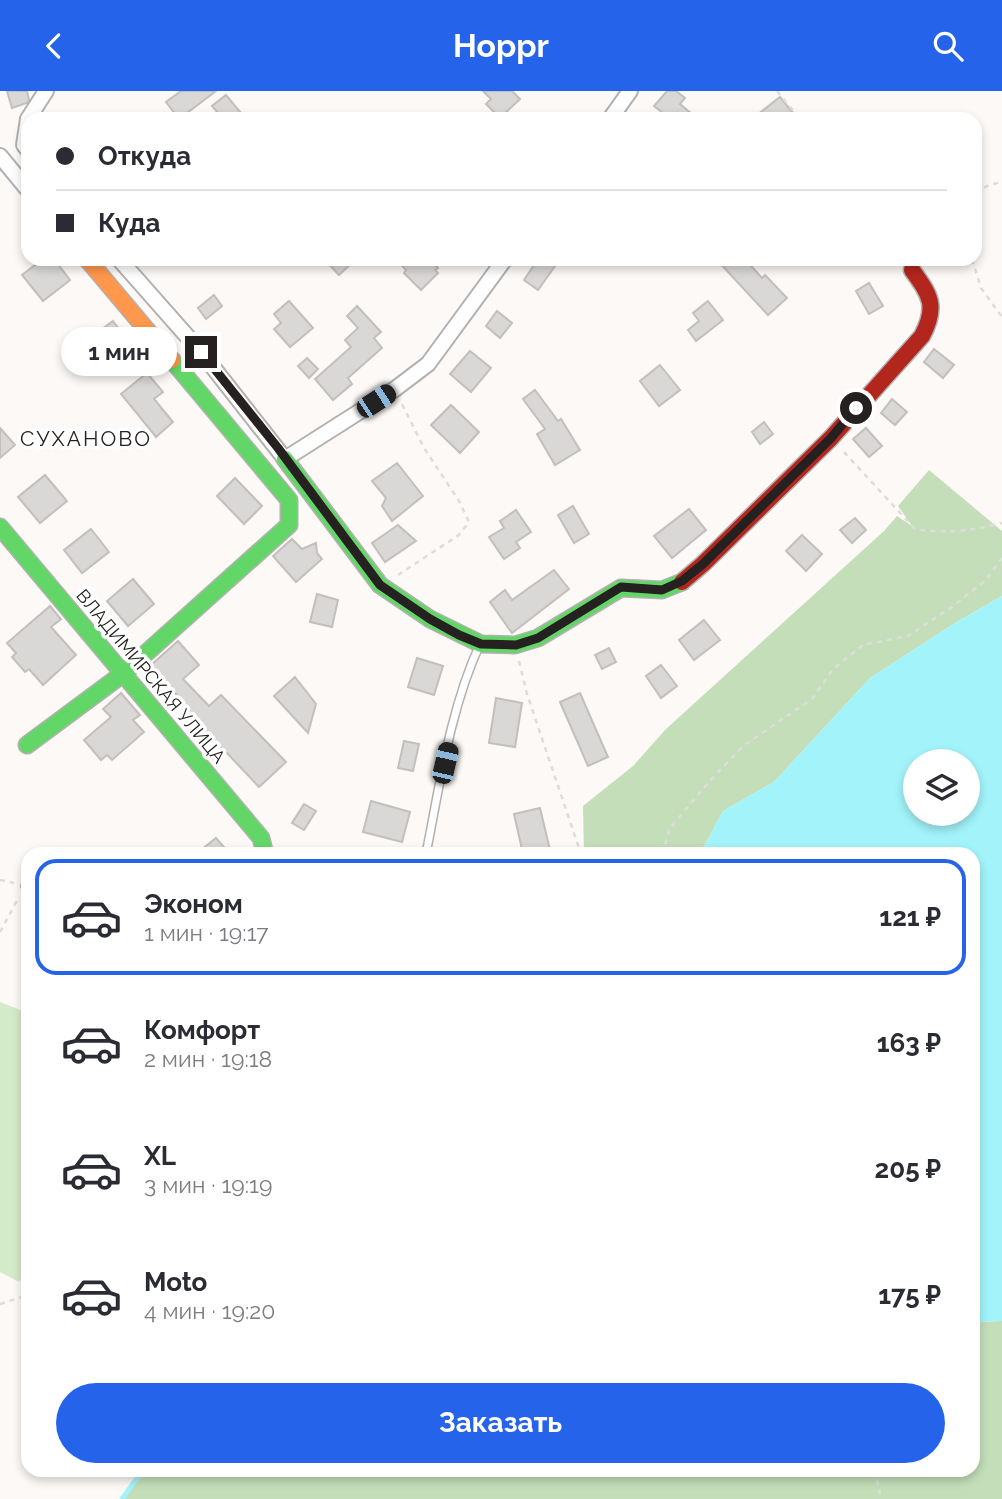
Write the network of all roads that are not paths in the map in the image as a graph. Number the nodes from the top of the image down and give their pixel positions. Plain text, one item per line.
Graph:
1 (46, 91) edge
2 (630, 91) edge
3 (32, 112) edge
4 (615, 112) edge
5 (0, 156) edge
6 (21, 182) edge
7 (93, 266) edge
8 (125, 266) edge
9 (500, 266) edge
10 (912, 269) dead end
11 (285, 459) junction
12 (0, 527) edge
13 (481, 644) junction
14 (124, 673) junction
15 (27, 745) dead end
16 (263, 847) edge
17 (428, 847) edge

1 - 3 street
2 - 4 street
5 - 6 street
7 - 14 street
8 - 11 street
9 - 11 street
10 - 13 street
11 - 13 street
12 - 14 street, ВЛАДИМИРСКАЯ УЛИЦА
13 - 17 lane
14 - 15 street
14 - 16 street, ВЛАДИМИРСКАЯ УЛИЦА

